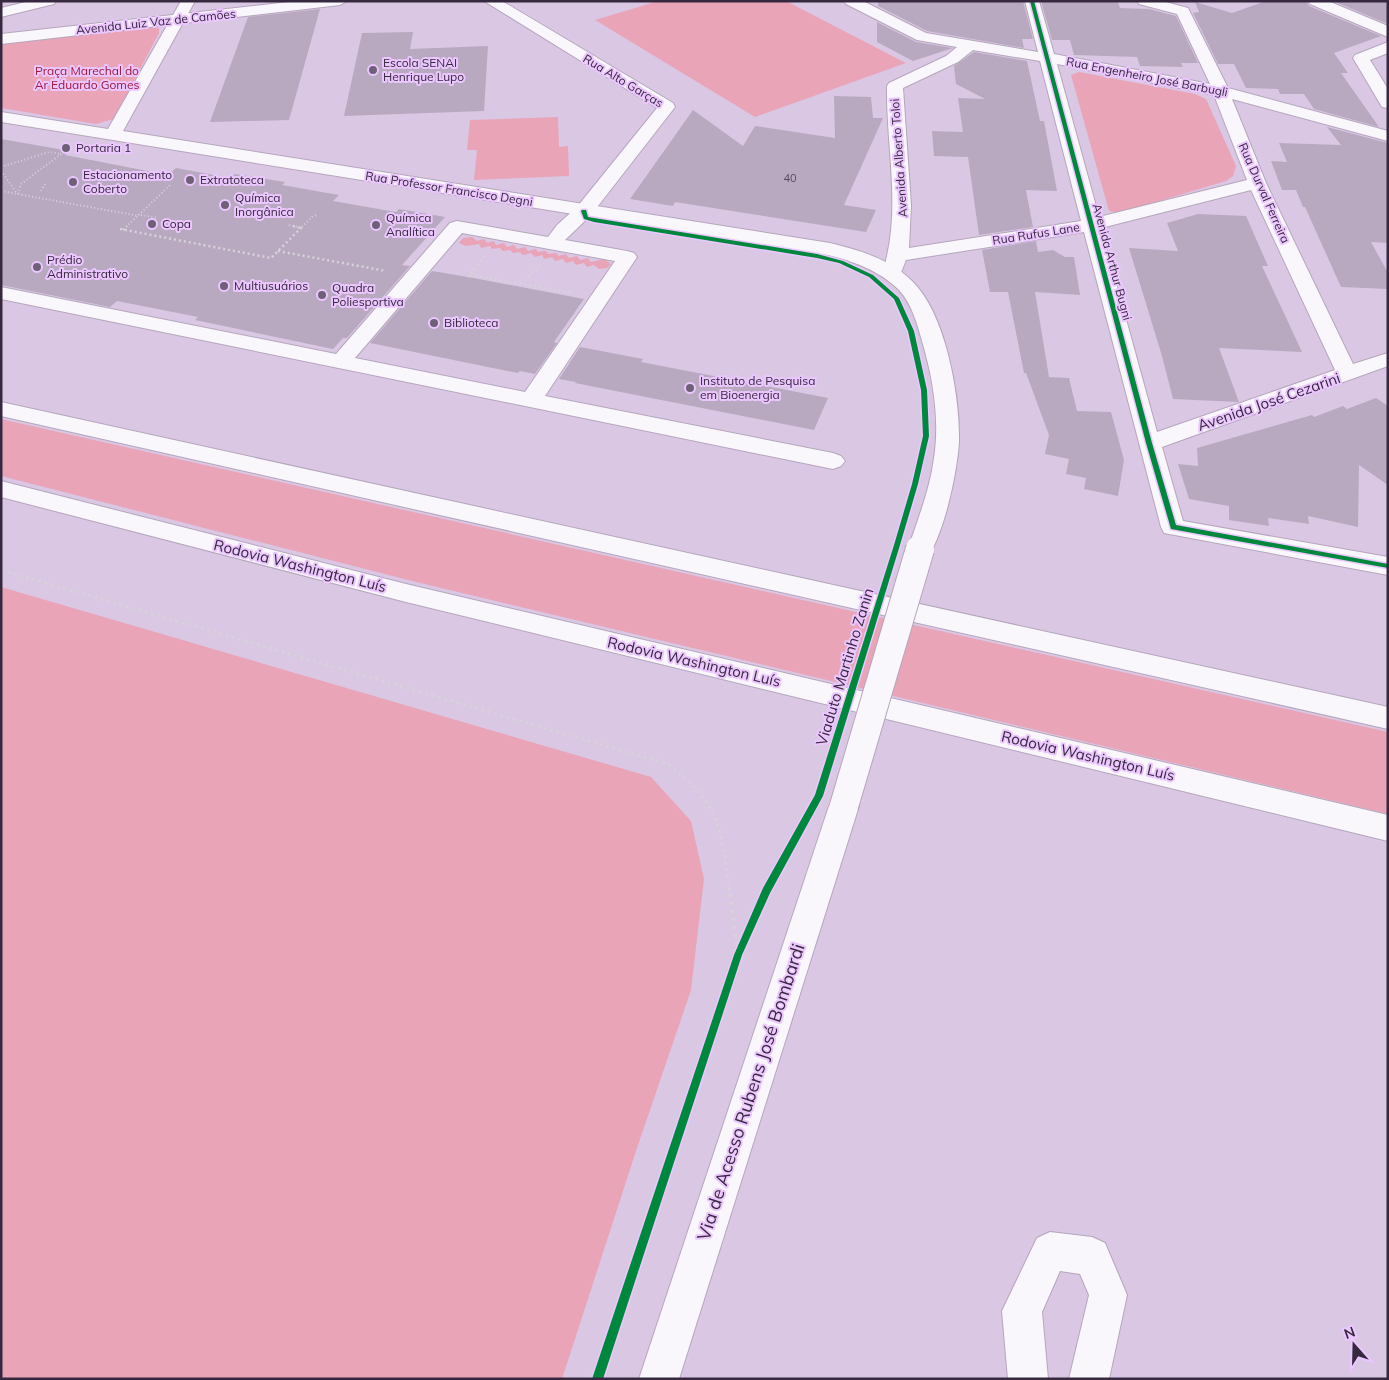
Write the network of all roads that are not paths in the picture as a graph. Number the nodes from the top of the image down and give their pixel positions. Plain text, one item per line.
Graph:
1 (49, 1) edge
2 (188, 1) edge
3 (340, 1) edge
4 (492, 1) edge
5 (851, 1) edge
6 (884, 1) edge
7 (1032, 1) edge
8 (1144, 1) edge
9 (1315, 1) edge
10 (1, 13) edge
11 (884, 18) junction
12 (177, 20) junction
13 (1388, 32) edge
14 (1, 39) edge
15 (969, 46) junction
16 (1388, 47) edge
17 (1048, 58) junction
18 (1221, 91) junction
19 (1388, 103) edge
20 (1, 118) edge
21 (112, 136) junction
22 (1388, 136) edge
23 (1257, 183) junction
24 (584, 211) junction
25 (1090, 225) junction
26 (553, 244) junction
27 (896, 264) junction
28 (1, 294) edge
29 (1388, 359) edge
30 (340, 362) junction
31 (1347, 374) junction
32 (530, 401) junction
33 (3, 409) edge
34 (1149, 443) junction
35 (833, 461) dead end
36 (1, 489) edge
37 (1387, 566) edge
38 (1388, 718) edge
39 (1388, 828) edge
40 (659, 1379) edge
41 (1028, 1379) edge
42 (1089, 1379) edge

1 - 10 main road
2 - 12 main road
3 - 12 main road, Avenida Luiz Vaz de Camões
4 - 24 main road, Rua Alto Garças
5 - 11 main road, Rua Engenheiro José Barbugli
6 - 11 main road
7 - 17 main road, Avenida Arthur Bugni
8 - 18 main road, Rua Durval Ferreira
9 - 13 main road
11 - 15 main road, Rua Engenheiro José Barbugli
12 - 14 main road, Avenida Luiz Vaz de Camões
12 - 21 main road
15 - 17 main road, Rua Engenheiro José Barbugli
15 - 27 main road, Avenida Alberto Toloi
16 - 19 main road
17 - 18 main road, Rua Engenheiro José Barbugli
17 - 25 main road, Avenida Arthur Bugni
18 - 22 main road, Rua Engenheiro José Barbugli
18 - 23 main road, Rua Durval Ferreira
20 - 21 main road, Rua Professor Francisco Degni
21 - 24 main road, Rua Professor Francisco Degni
23 - 25 main road, Rua Rufus Lane
23 - 31 main road, Rua Durval Ferreira
24 - 26 main road
24 - 27 main road, Rua Professor Francisco Degni
25 - 27 main road, Rua Rufus Lane
25 - 34 main road, Avenida Arthur Bugni
26 - 30 main road
26 - 32 main road
27 - 40 main road, Via de Acesso Rubens José Bombardi, bridge
28 - 30 main road
29 - 31 main road, Avenida José Cezarini
30 - 32 main road
31 - 34 main road, Avenida José Cezarini
32 - 35 main road
33 - 38 main road
34 - 37 main road, Avenida Arthur Bugni
36 - 39 main road, Rodovia Washington Luís
41 - 42 main road

